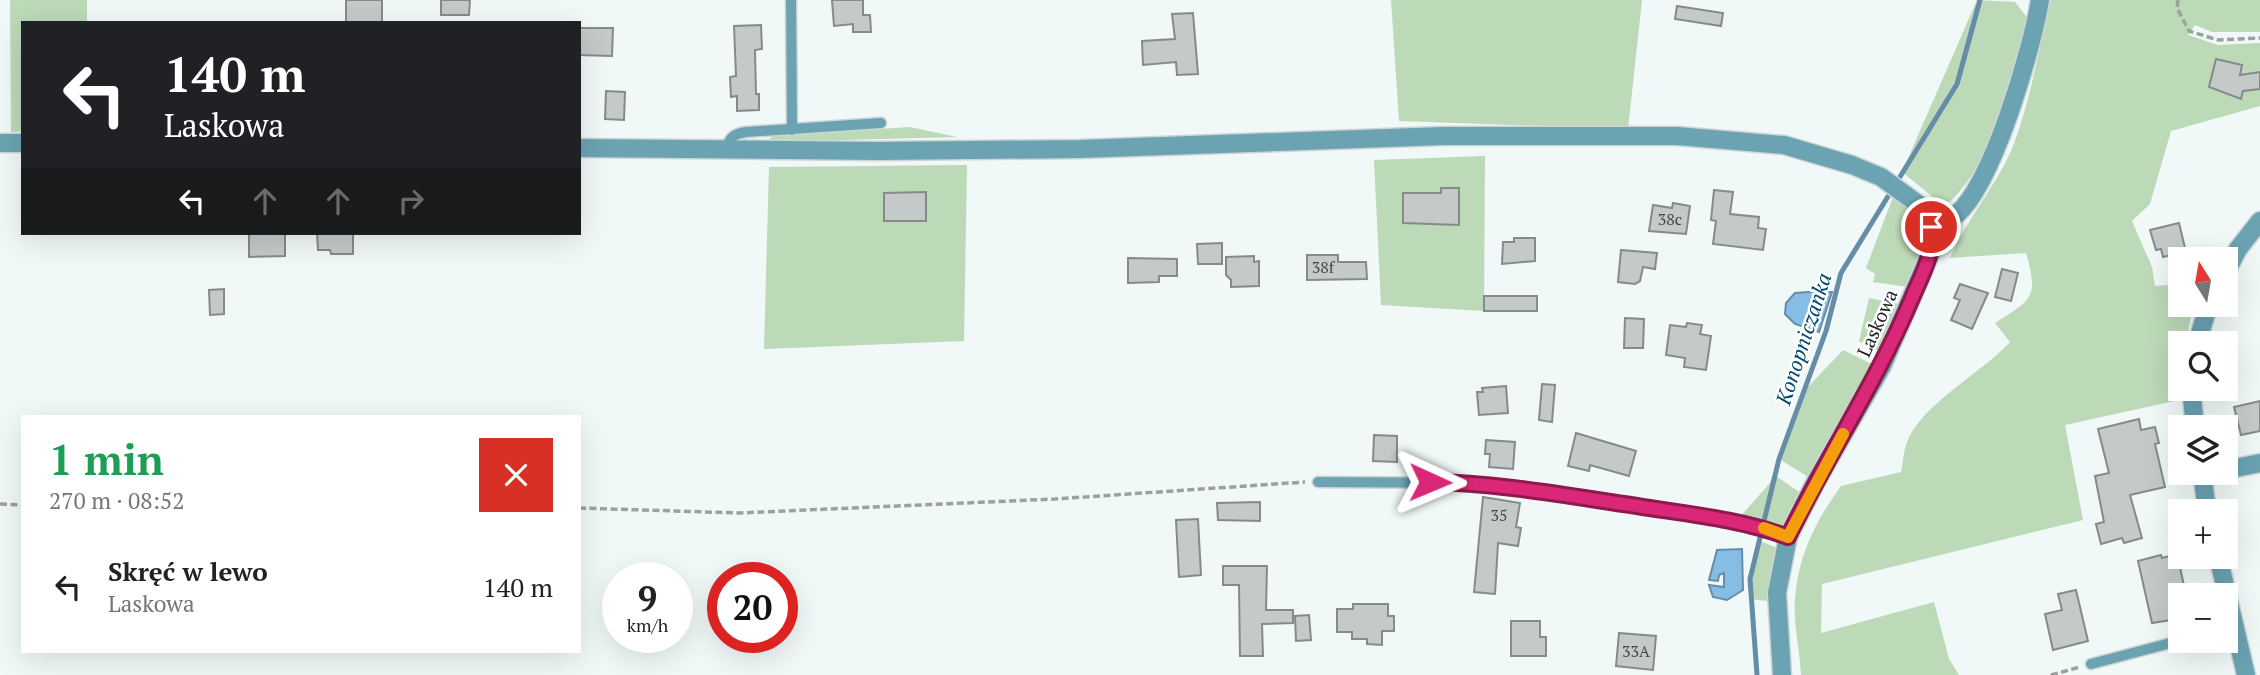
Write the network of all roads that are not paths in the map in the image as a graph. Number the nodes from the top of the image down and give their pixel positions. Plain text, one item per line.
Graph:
1 (791, 0) edge
2 (2036, 2) edge
3 (881, 123) dead end
4 (792, 130) junction
5 (0, 143) edge
6 (21, 143) edge
7 (581, 148) edge
8 (727, 149) junction
9 (2260, 221) edge
10 (1931, 227) junction
11 (2238, 249) edge
12 (2260, 463) edge
13 (2238, 468) edge
14 (1318, 482) road end
15 (1788, 537) junction
16 (2168, 644) edge
17 (2238, 652) edge
18 (2091, 664) road end
19 (1782, 675) edge
20 (2246, 675) edge

1 - 4 lane
2 - 10 street
3 - 4 lane
4 - 8 lane
5 - 6 street
7 - 8 street
8 - 10 street
9 - 11 street
10 - 15 street, Laskowa
12 - 13 street
14 - 15 lane
15 - 19 street, Laskowa
16 - 18 lane
17 - 20 street

